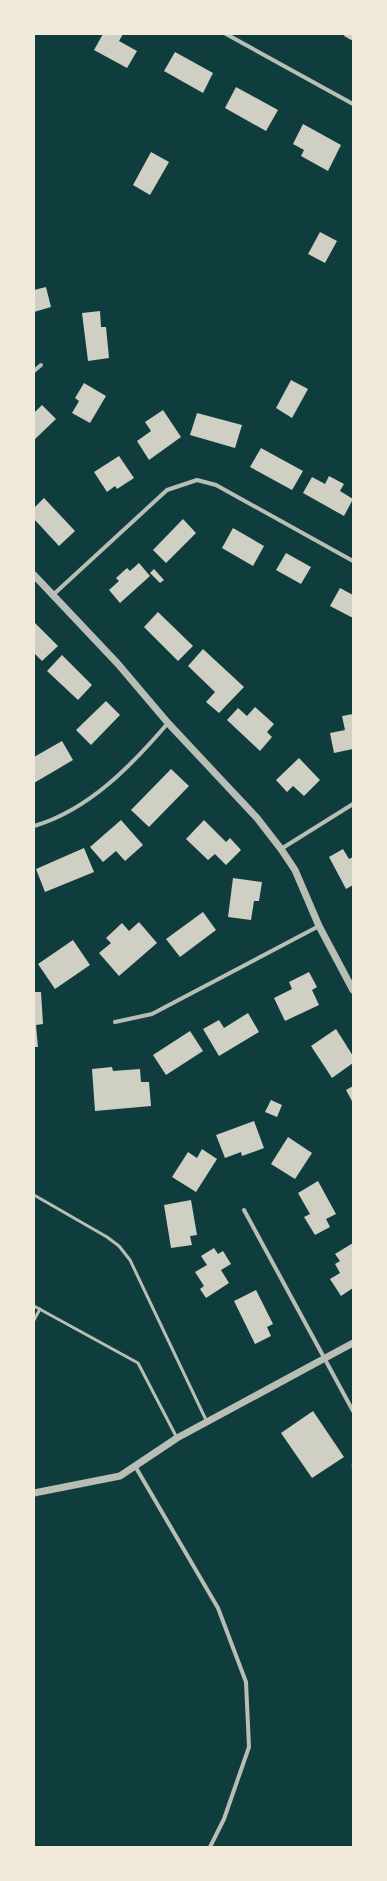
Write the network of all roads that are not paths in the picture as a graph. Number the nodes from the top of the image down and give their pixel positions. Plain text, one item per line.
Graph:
1 (226, 34) edge
2 (353, 104) edge
3 (41, 365) dead end
4 (34, 371) edge
5 (353, 561) edge
6 (34, 575) edge
7 (54, 594) junction
8 (168, 723) junction
9 (353, 804) edge
10 (34, 826) edge
11 (281, 849) junction
12 (319, 926) junction
13 (353, 990) edge
14 (115, 1022) dead end
15 (34, 1196) edge
16 (244, 1210) dead end
17 (34, 1306) edge
18 (40, 1309) junction
19 (34, 1320) edge
20 (353, 1343) edge
21 (326, 1358) junction
22 (353, 1411) edge
23 (207, 1422) junction
24 (177, 1438) junction
25 (135, 1466) junction
26 (34, 1493) edge
27 (210, 1847) edge

1 - 2 street
3 - 4 street
5 - 7 street
6 - 7 street
7 - 8 street
8 - 10 street
8 - 11 street
9 - 11 street
11 - 12 street
12 - 13 street
12 - 14 street
15 - 23 lane
16 - 21 street
17 - 18 lane
18 - 19 lane
18 - 24 lane
20 - 21 street
21 - 22 street
21 - 23 street
23 - 24 street
24 - 25 street
25 - 26 street
25 - 27 street

